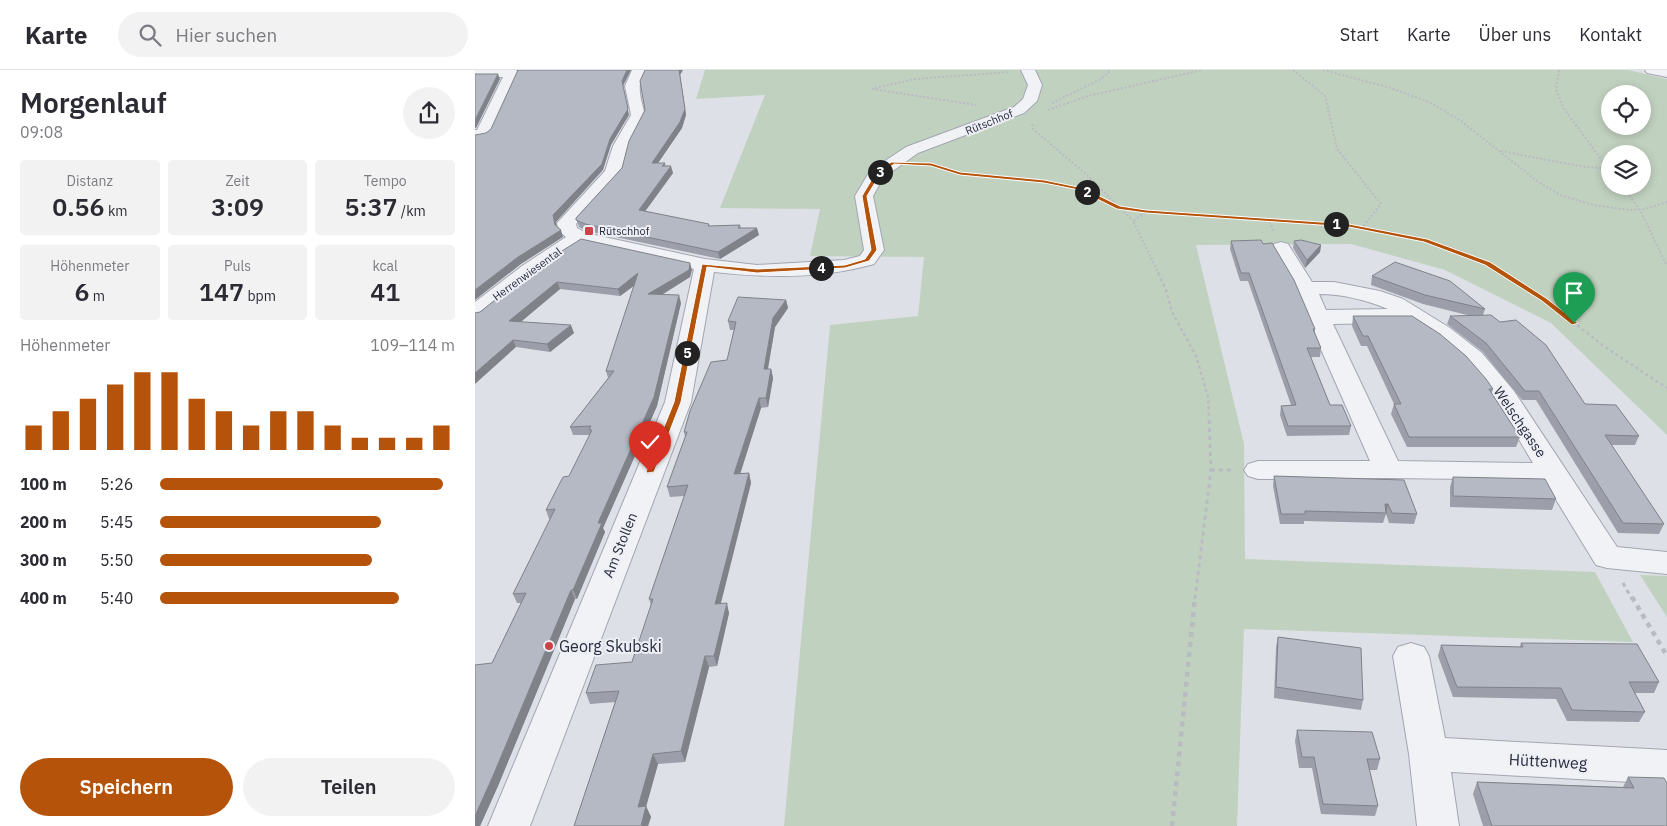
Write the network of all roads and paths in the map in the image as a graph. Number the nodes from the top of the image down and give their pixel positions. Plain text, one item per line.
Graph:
1 (639, 70) edge
2 (1028, 70) edge
3 (1111, 70) edge
4 (1202, 70) edge
5 (1293, 70) edge
6 (1323, 70) edge
7 (1559, 70) edge
8 (1652, 70) edge
9 (475, 73) edge
10 (1667, 73) edge
11 (1025, 114) junction
12 (475, 135) edge
13 (1500, 151) junction
14 (1601, 158) edge
15 (893, 163) junction
16 (1601, 169) edge
17 (1629, 195) edge
18 (1667, 202) edge
19 (1119, 208) junction
20 (1640, 210) junction
21 (1146, 212) junction
22 (1133, 221) junction
23 (1362, 228) junction
24 (580, 237) junction
25 (1281, 248) dead end
26 (705, 265) junction
27 (1667, 266) edge
28 (1305, 288) junction
29 (475, 313) edge
30 (1417, 316) junction
31 (1319, 317) junction
32 (1667, 388) edge
33 (1388, 469) junction
34 (1258, 470) dead end
35 (1553, 472) junction
36 (1607, 557) junction
37 (1667, 563) edge
38 (1411, 656) dead end
39 (1667, 656) edge
40 (1429, 754) junction
41 (1667, 767) edge
42 (509, 826) edge
43 (1172, 826) edge
44 (1439, 826) edge

1 - 24 street
2 - 11 street, Rütschhof
2 - 11 path
3 - 4 path
5 - 23 path
6 - 13 path
7 - 14 path
8 - 10 street
9 - 12 street
11 - 15 street, Rütschhof
11 - 19 path
13 - 16 path
13 - 20 path
15 - 19 path
15 - 26 street, Rütschhof
17 - 20 path
18 - 20 path
19 - 21 path
19 - 22 path
20 - 27 path
21 - 22 path
21 - 23 path
22 - 43 path
23 - 32 path
24 - 26 street
24 - 29 street, Herrenwiesental
25 - 28 street
26 - 42 street, Am Stollen
28 - 30 street, Welschgasse
28 - 31 street
30 - 31 street
30 - 35 street, Welschgasse
31 - 33 street
33 - 34 street, Welschgasse
33 - 35 street, Welschgasse
35 - 36 street, Welschgasse
36 - 37 street
36 - 39 path
38 - 40 street
40 - 41 street, Hüttenweg
40 - 44 street

